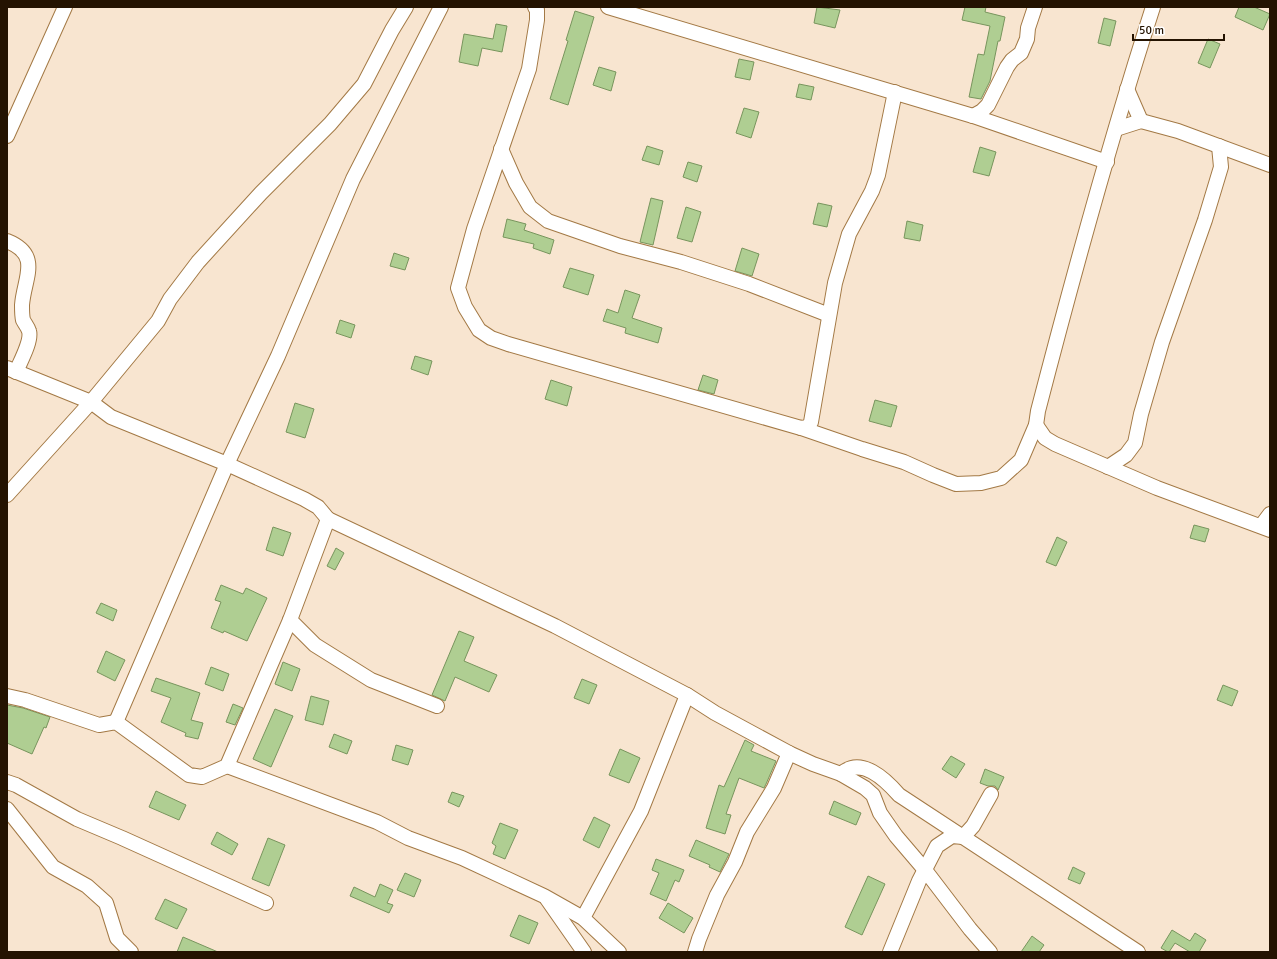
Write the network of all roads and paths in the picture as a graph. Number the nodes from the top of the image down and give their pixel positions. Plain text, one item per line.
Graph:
1 (66, 7) edge
2 (406, 7) edge
3 (440, 7) edge
4 (535, 7) edge
5 (608, 7) edge
6 (1035, 7) edge
7 (1153, 7) edge
8 (1127, 89) junction
9 (895, 92) junction
10 (973, 116) junction
11 (1141, 121) junction
12 (1116, 129) junction
13 (7, 136) edge
14 (1219, 146) junction
15 (501, 149) junction
16 (1107, 162) junction
17 (1270, 165) edge
18 (7, 240) edge
19 (829, 315) junction
20 (11, 370) edge
21 (91, 402) junction
22 (1036, 425) junction
23 (801, 428) junction
24 (227, 464) junction
25 (1108, 467) junction
26 (7, 496) edge
27 (1270, 514) edge
28 (328, 519) junction
29 (1265, 528) edge
30 (290, 620) junction
31 (687, 695) junction
32 (7, 696) edge
33 (437, 706) dead end
34 (116, 722) junction
35 (789, 754) junction
36 (227, 766) junction
37 (841, 774) junction
38 (7, 782) edge
39 (991, 794) dead end
40 (7, 809) edge
41 (962, 837) junction
42 (925, 870) junction
43 (544, 896) junction
44 (266, 903) dead end
45 (583, 918) junction
46 (131, 952) edge
47 (584, 952) edge
48 (619, 952) edge
49 (695, 952) edge
50 (890, 952) edge
51 (990, 952) edge
52 (1138, 952) edge

1 - 13 street
2 - 21 street
3 - 24 street
4 - 15 street
5 - 9 street
6 - 10 street
7 - 8 street
8 - 11 street
8 - 12 street
9 - 10 street
9 - 19 street
10 - 16 street
11 - 12 street
11 - 14 street
12 - 16 street
14 - 17 street
14 - 25 street
15 - 19 street
15 - 23 street
16 - 22 street
18 - 20 street
19 - 23 street
20 - 21 street
21 - 24 street
21 - 26 street
22 - 23 street
22 - 25 street
24 - 28 street
24 - 34 street
25 - 29 street
27 - 29 street
28 - 30 street
28 - 31 street
30 - 33 street
30 - 36 street
31 - 35 street
31 - 45 street
32 - 34 street
34 - 36 street
35 - 37 street
35 - 49 street
36 - 43 street
37 - 41 street
37 - 42 street
38 - 44 street
39 - 41 street
40 - 46 street
41 - 42 street
41 - 52 street
42 - 50 street
42 - 51 street
43 - 45 street
43 - 47 street
45 - 48 street

